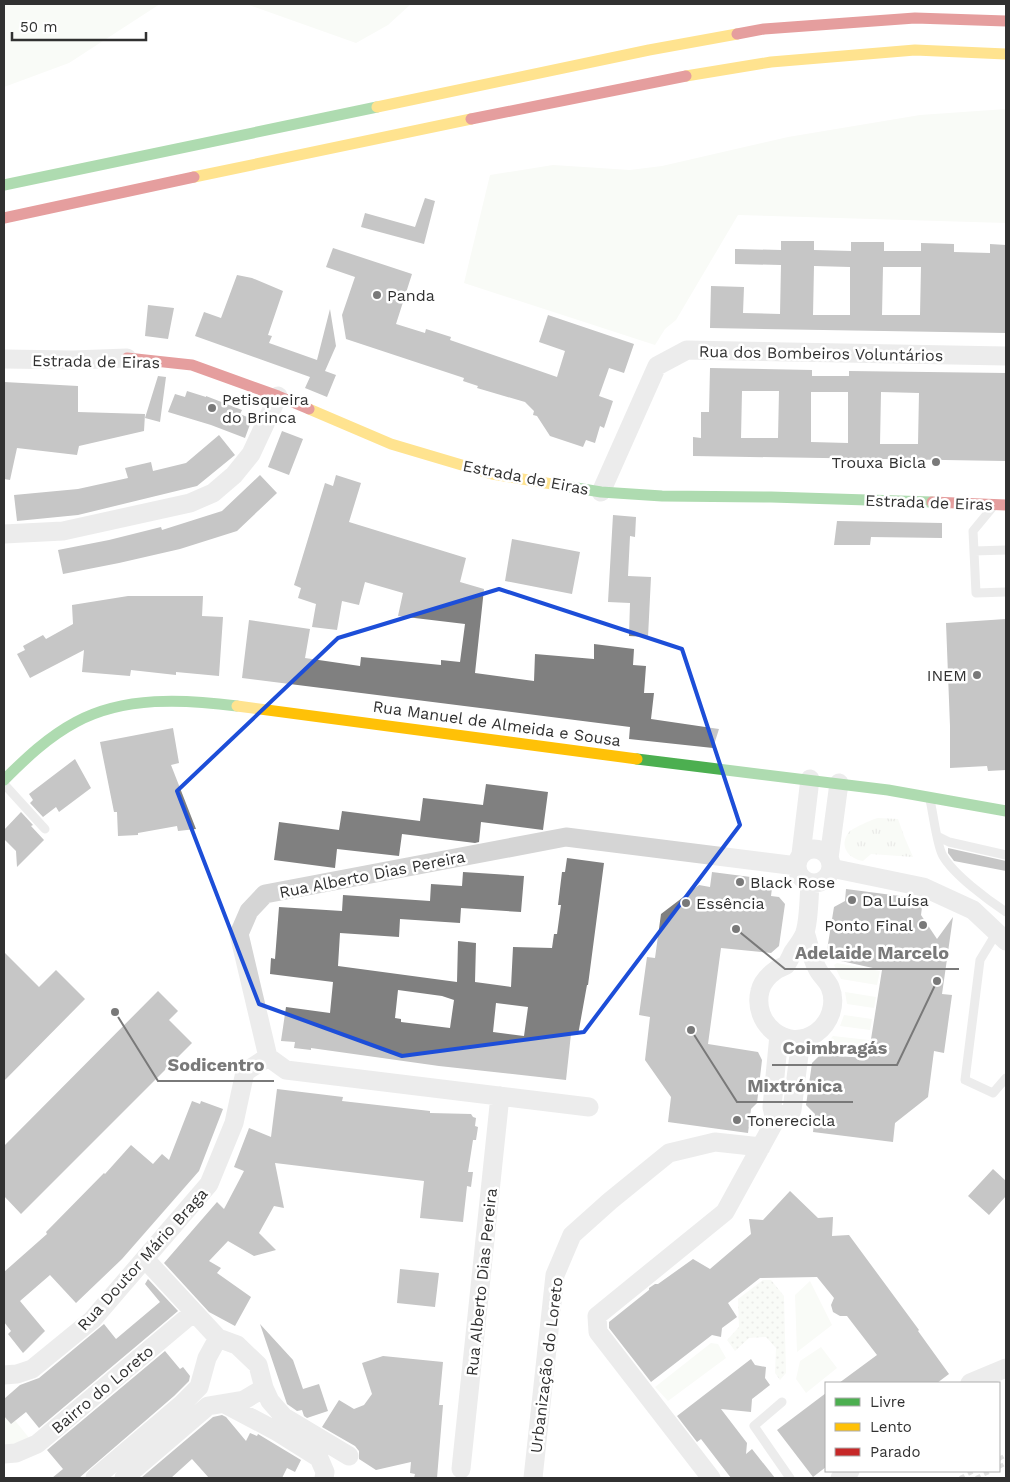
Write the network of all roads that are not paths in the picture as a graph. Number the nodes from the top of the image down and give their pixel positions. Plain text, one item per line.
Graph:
1 (1006, 21) edge
2 (1006, 54) edge
3 (4, 185) edge
4 (4, 218) edge
5 (1006, 356) edge
6 (127, 358) joint
7 (4, 359) edge
8 (278, 396) junction
9 (600, 492) junction
10 (1000, 504) edge
11 (4, 534) edge
12 (1006, 550) edge
13 (974, 551) junction
14 (1006, 592) edge
15 (810, 779) junction
16 (4, 782) edge
17 (839, 783) junction
18 (930, 797) junction
19 (1006, 812) edge
20 (45, 829) dead end
21 (937, 836) junction
22 (1006, 855) edge
23 (799, 860) junction
24 (830, 863) junction
25 (810, 883) junction
26 (1006, 912) edge
27 (805, 932) junction
28 (1002, 937) edge
29 (779, 1035) junction
30 (801, 1039) junction
31 (268, 1057) junction
32 (1006, 1078) edge
33 (500, 1096) junction
34 (589, 1106) dead end
35 (775, 1121) junction
36 (760, 1147) junction
37 (145, 1259) junction
38 (194, 1312) junction
39 (218, 1338) junction
40 (1006, 1368) edge
41 (4, 1375) edge
42 (972, 1382) edge
43 (264, 1388) junction
44 (782, 1402) dead end
45 (225, 1404) junction
46 (4, 1454) edge
47 (349, 1456) dead end
48 (461, 1468) dead end
49 (95, 1478) edge
50 (124, 1478) edge
51 (324, 1478) edge
52 (533, 1478) edge
53 (711, 1478) edge
54 (790, 1478) edge

1 - 3 main road
2 - 4 main road
5 - 9 street, Rua dos Bombeiros Voluntários
6 - 7 street, Estrada de Eiras
6 - 8 main road, Estrada de Eiras
8 - 9 main road, Estrada de Eiras
8 - 11 street
9 - 10 main road, Estrada de Eiras
10 - 13 lane
12 - 13 lane
13 - 14 lane
15 - 16 main road, Rua Manuel de Almeida e Sousa
15 - 17 main road, Rua Manuel de Almeida e Sousa
15 - 23 street
16 - 20 lane
17 - 18 main road, Rua Manuel de Almeida e Sousa
17 - 24 street
18 - 19 main road, Rua Manuel de Almeida e Sousa
18 - 21 lane
21 - 22 lane
21 - 26 lane
23 - 24 street
23 - 25 street
23 - 31 street, Rua Alberto Dias Pereira
24 - 25 street
24 - 28 street
25 - 27 street
27 - 29 street
27 - 30 street
28 - 32 lane
29 - 30 street
29 - 35 street
30 - 35 street
31 - 33 street
31 - 37 street, Rua Doutor Mário Braga
33 - 34 street
33 - 48 street, Rua Alberto Dias Pereira
35 - 36 street
36 - 52 street, Urbanização do Loreto
36 - 53 street
37 - 38 street
37 - 41 street, Rua Doutor Mário Braga
38 - 39 street
38 - 46 street, Bairro do Loreto
39 - 43 street
39 - 49 street
40 - 42 street
43 - 45 street
43 - 47 street
44 - 54 lane
45 - 50 street
45 - 51 street

